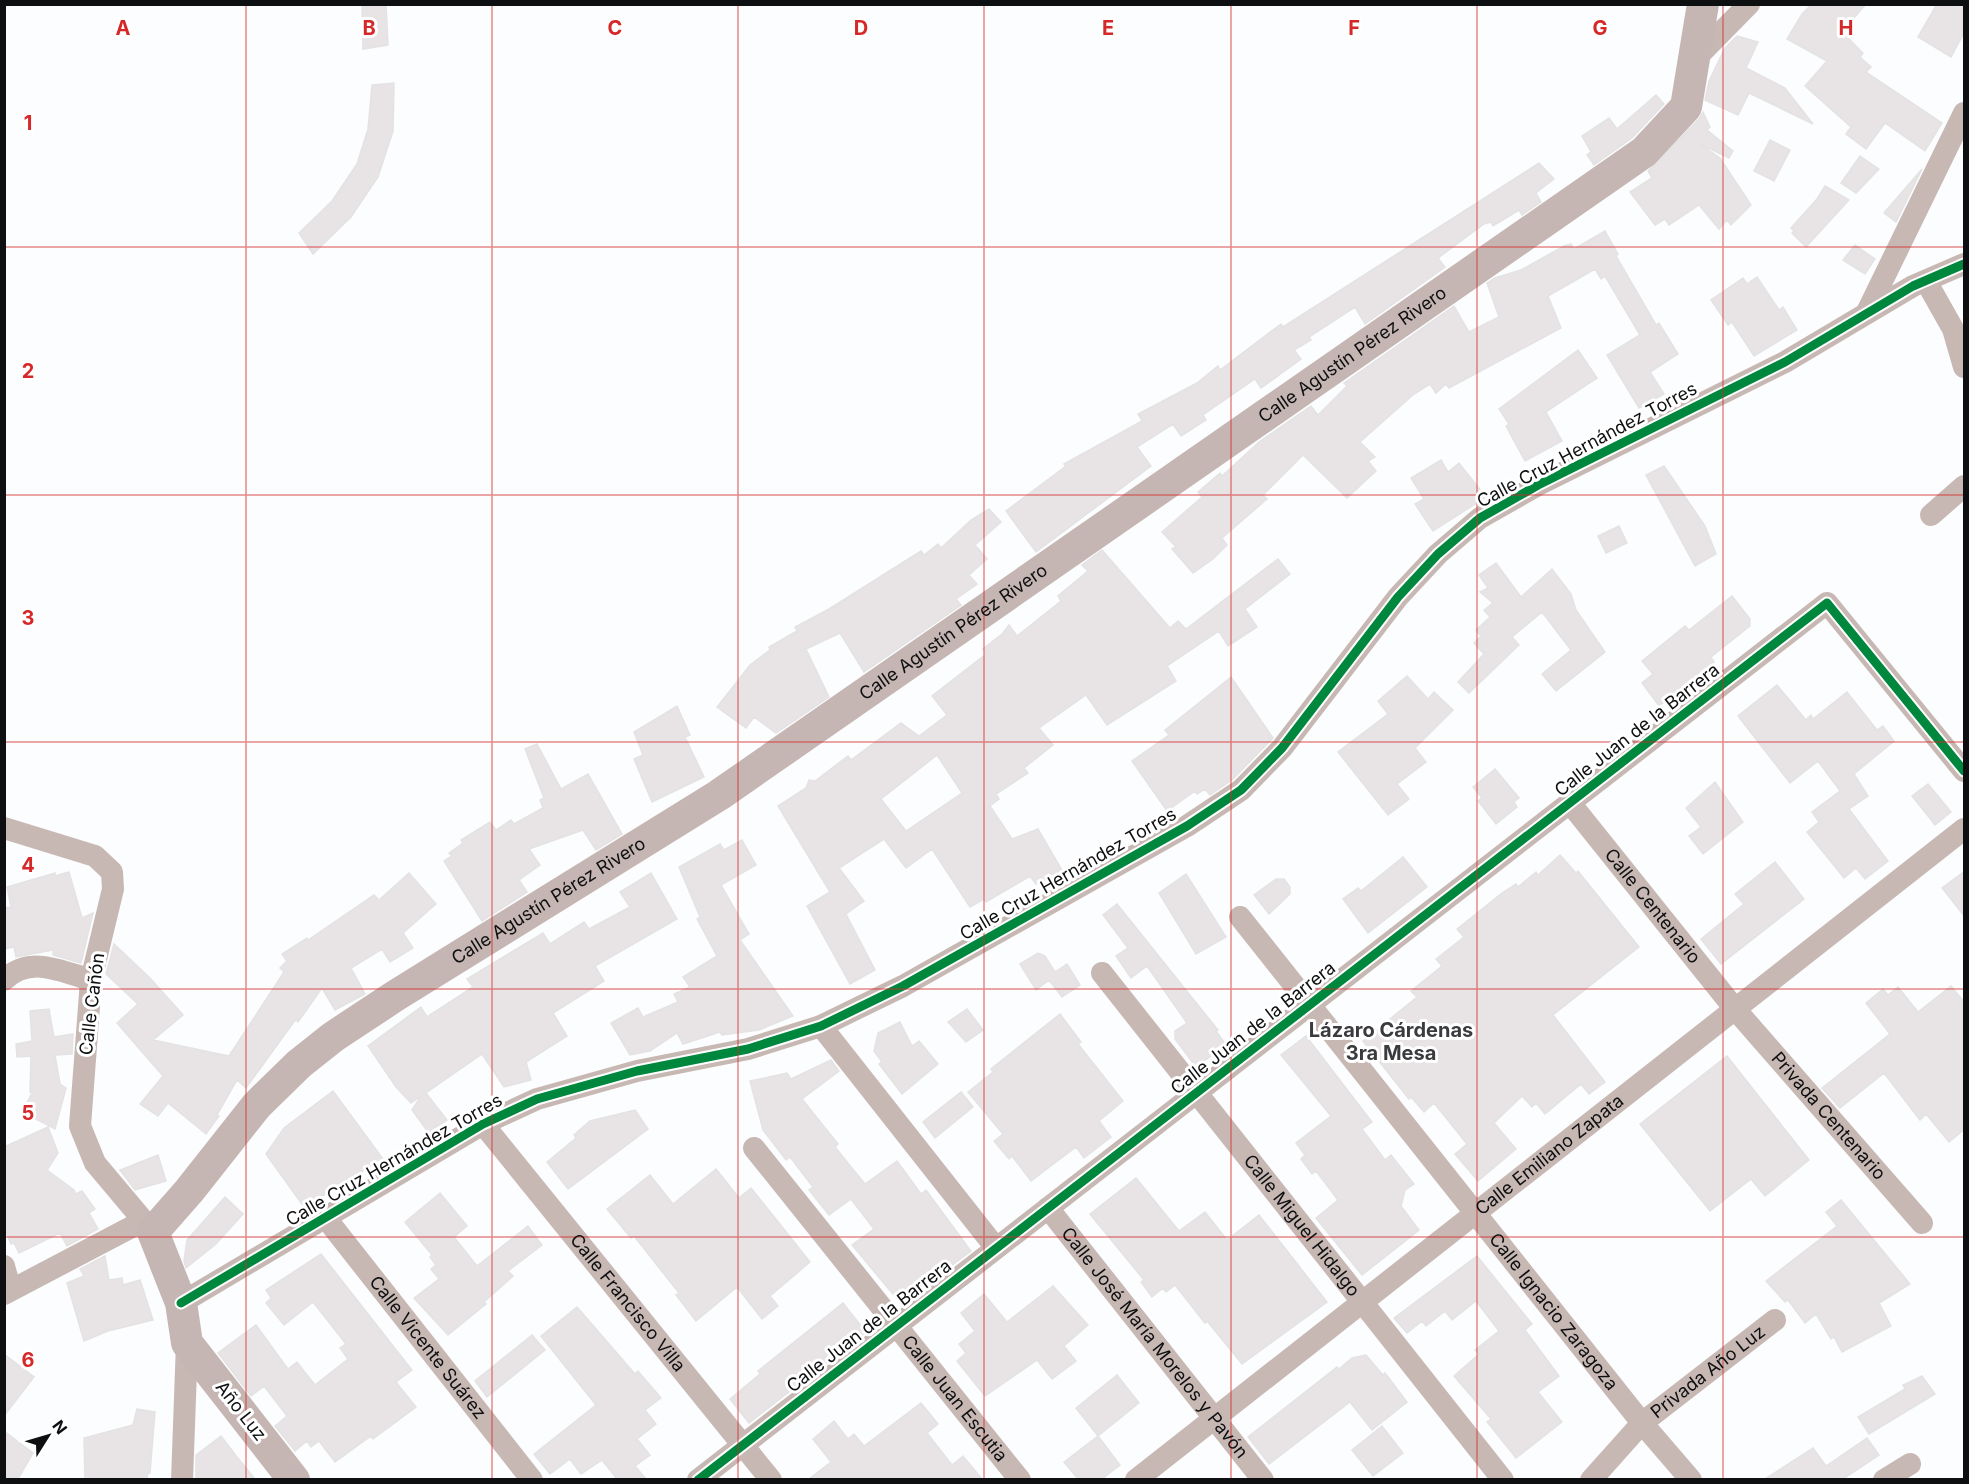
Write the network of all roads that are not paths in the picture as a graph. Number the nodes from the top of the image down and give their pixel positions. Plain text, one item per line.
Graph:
1 (1703, 4) edge
2 (1749, 4) edge
3 (1696, 58) junction
4 (1965, 113) edge
5 (1965, 264) edge
6 (1926, 281) junction
7 (1867, 312) junction
8 (1965, 367) edge
9 (1965, 486) edge
10 (1931, 515) dead end
11 (1965, 771) edge
12 (1570, 803) junction
13 (4, 828) edge
14 (1965, 829) edge
15 (1240, 917) dead end
16 (1102, 973) dead end
17 (4, 980) edge
18 (92, 980) junction
19 (1310, 1005) junction
20 (1735, 1009) junction
21 (821, 1026) junction
22 (1196, 1093) junction
23 (483, 1124) junction
24 (754, 1148) dead end
25 (1048, 1208) junction
26 (1475, 1213) junction
27 (325, 1217) junction
28 (1922, 1223) dead end
29 (148, 1226) junction
30 (996, 1248) junction
31 (4, 1266) edge
32 (4, 1288) edge
33 (4, 1294) edge
34 (1362, 1302) junction
35 (181, 1303) junction
36 (1775, 1320) dead end
37 (897, 1325) junction
38 (187, 1343) junction
39 (1214, 1418) junction
40 (1642, 1423) junction
41 (743, 1445) junction
42 (1910, 1464) dead end
43 (182, 1479) edge
44 (294, 1479) edge
45 (532, 1479) edge
46 (698, 1479) edge
47 (771, 1479) edge
48 (1020, 1479) edge
49 (1136, 1479) edge
50 (1263, 1479) edge
51 (1503, 1479) edge
52 (1591, 1479) edge
53 (1691, 1479) edge
54 (1884, 1479) edge

1 - 3 main road, Calle Agustín Pérez Rivero
2 - 3 street
3 - 29 main road, Calle Agustín Pérez Rivero
4 - 7 street
5 - 6 street, Calle Cruz Hernández Torres
6 - 7 street, Calle Cruz Hernández Torres
6 - 8 street
7 - 21 street, Calle Cruz Hernández Torres
9 - 10 street
11 - 12 street, Calle Juan de la Barrera
12 - 19 street, Calle Juan de la Barrera
12 - 20 street, Calle Centenario
13 - 18 street, Calle Cañón
14 - 20 street, Calle Emiliano Zapata
15 - 19 street, Calle Ignacio Zaragoza
16 - 22 street, Calle Miguel Hidalgo
17 - 18 street
18 - 29 street, Calle Cañón
19 - 22 street, Calle Juan de la Barrera
19 - 26 street, Calle Ignacio Zaragoza
20 - 26 street, Calle Emiliano Zapata
20 - 28 street, Privada Centenario
21 - 23 street, Calle Cruz Hernández Torres
21 - 30 street
22 - 25 street, Calle Juan de la Barrera
22 - 34 street, Calle Miguel Hidalgo
23 - 27 street, Calle Cruz Hernández Torres
23 - 41 street, Calle Francisco Villa
24 - 37 street, Calle Juan Escutia
25 - 30 street, Calle Juan de la Barrera
25 - 39 street, Calle José María Morelos y Pavón
26 - 34 street, Calle Emiliano Zapata
26 - 40 street, Calle Ignacio Zaragoza
27 - 35 street, Calle Cruz Hernández Torres
27 - 45 street, Calle Vicente Suárez
29 - 33 street, Calle Agustín Pérez Rivero
29 - 35 main road
30 - 37 street, Calle Juan de la Barrera
31 - 32 street
34 - 39 street, Calle Emiliano Zapata
34 - 51 street, Calle Miguel Hidalgo
35 - 38 main road
36 - 40 street, Privada Año Luz
37 - 41 street, Calle Juan de la Barrera
37 - 48 street, Calle Juan Escutia
38 - 43 street
38 - 44 main road, Año Luz
39 - 49 street, Calle Emiliano Zapata
39 - 50 street, Calle José María Morelos y Pavón
40 - 52 street, Privada Año Luz
40 - 53 street, Calle Ignacio Zaragoza
41 - 46 street, Calle Juan de la Barrera
41 - 47 street, Calle Francisco Villa
42 - 54 street

